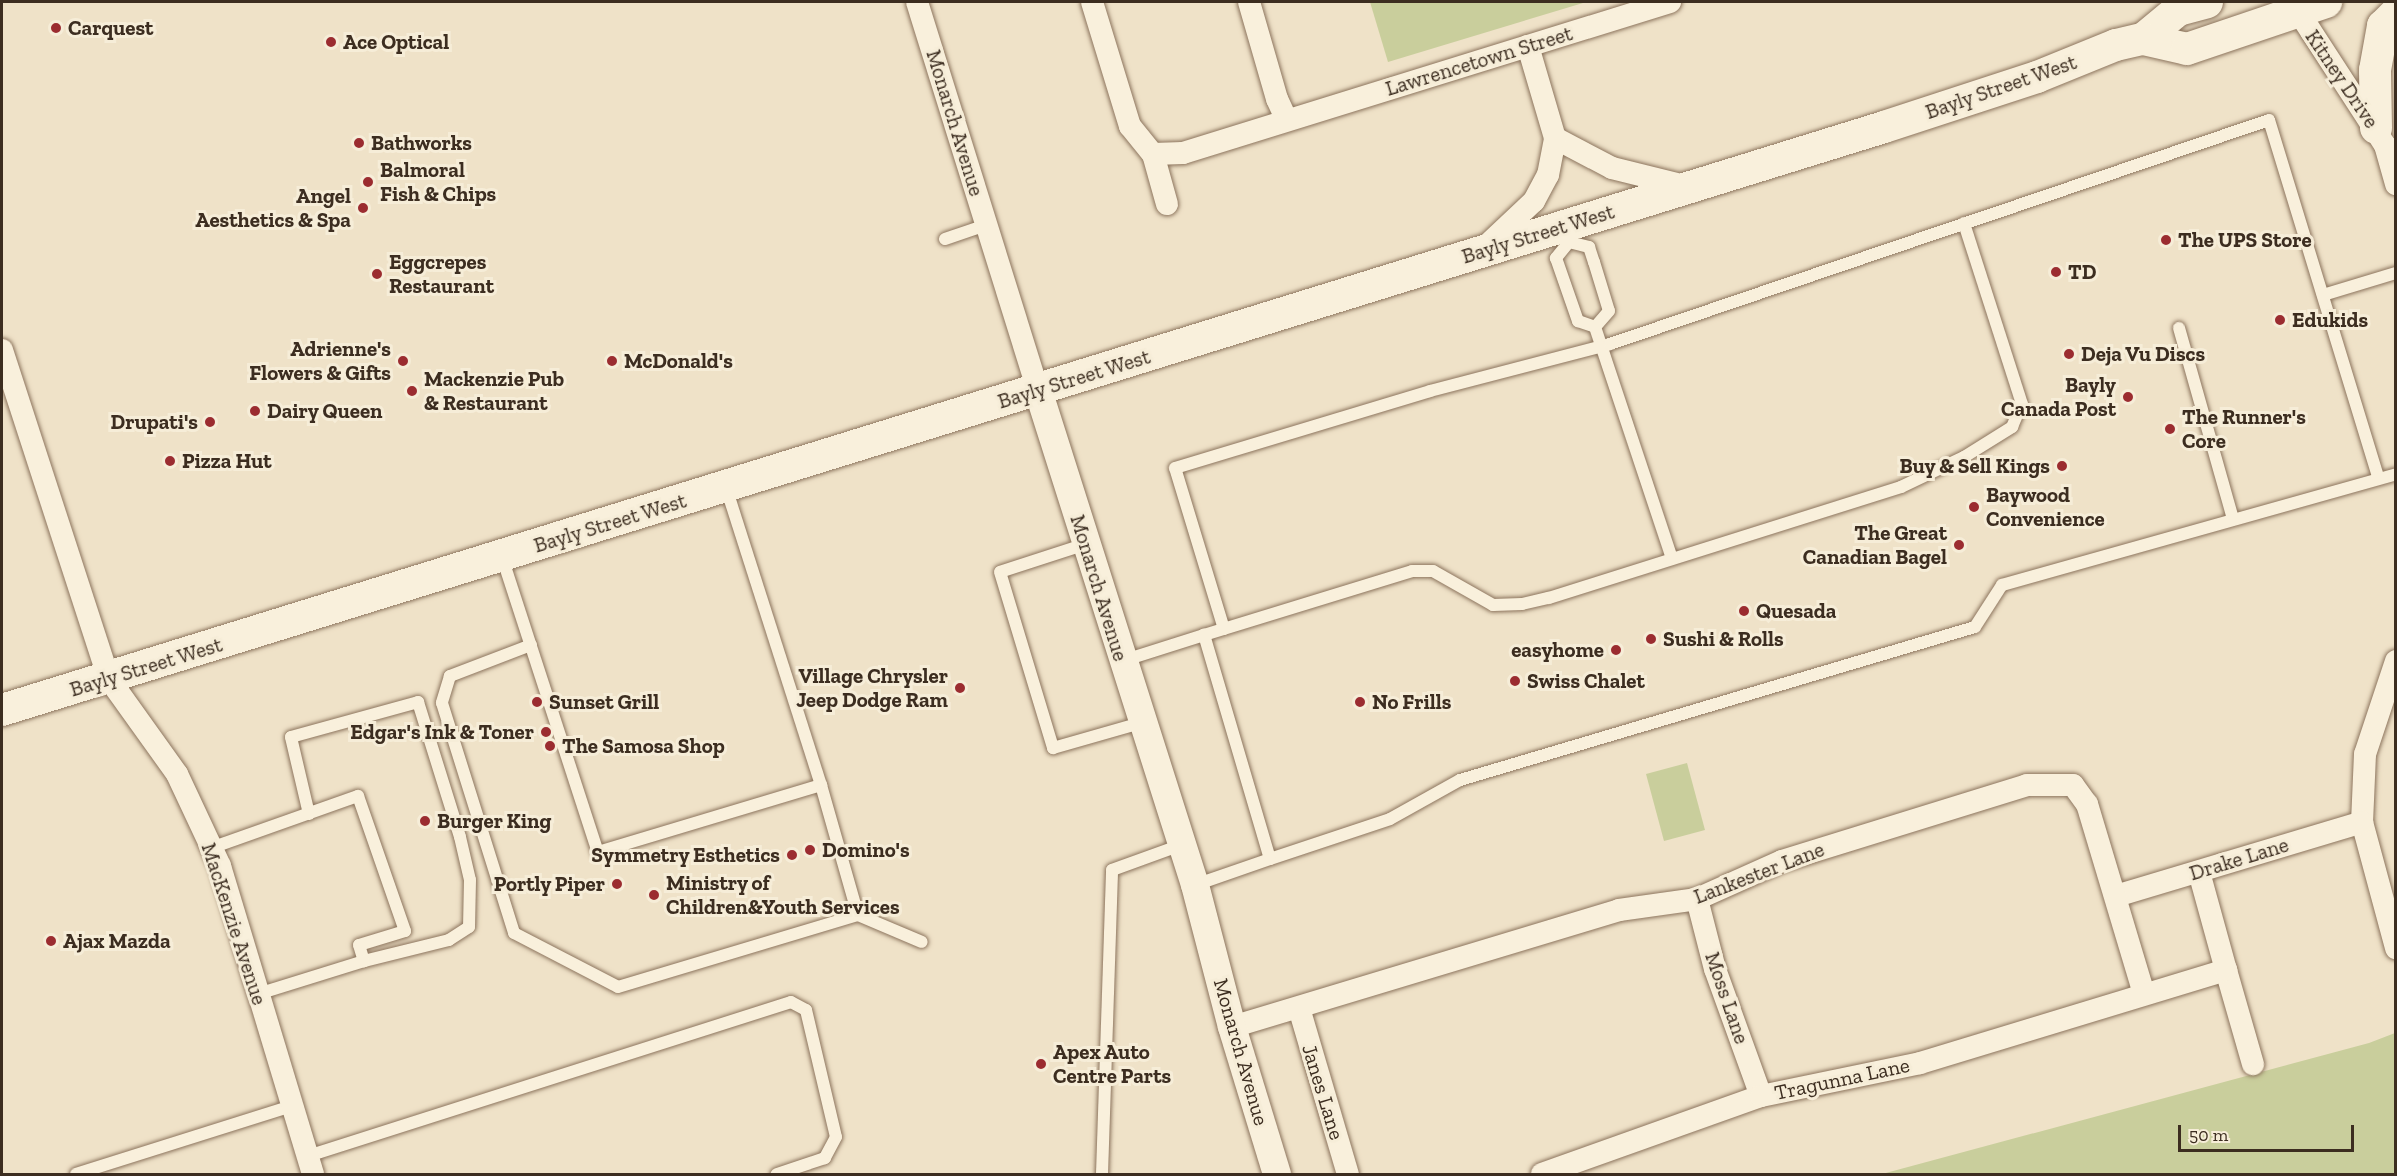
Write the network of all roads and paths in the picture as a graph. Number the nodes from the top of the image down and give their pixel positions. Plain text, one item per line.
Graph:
1 (917, 2) edge
2 (1092, 2) edge
3 (1249, 2) edge
4 (1670, 2) edge
5 (2191, 4) edge
6 (2305, 4) edge
7 (2396, 13) edge
8 (2143, 39) junction
9 (1528, 46) junction
10 (1287, 120) junction
11 (2376, 128) junction
12 (1555, 138) junction
13 (1153, 154) junction
14 (2396, 184) edge
15 (1689, 187) junction
16 (1167, 204) dead end
17 (1964, 223) junction
18 (986, 225) junction
19 (1566, 234) junction
20 (945, 239) dead end
21 (1481, 251) junction
22 (2396, 273) edge
23 (2324, 295) junction
24 (1595, 327) junction
25 (2180, 328) dead end
26 (1602, 346) junction
27 (2, 350) edge
28 (1038, 390) junction
29 (2396, 474) edge
30 (2378, 477) junction
31 (726, 487) junction
32 (2233, 519) junction
33 (1086, 544) junction
34 (502, 557) junction
35 (1672, 559) junction
36 (1224, 629) junction
37 (1204, 635) junction
38 (531, 645) junction
39 (1122, 661) junction
40 (2396, 661) edge
41 (109, 679) junction
42 (2, 710) edge
43 (1141, 723) junction
44 (820, 785) junction
45 (309, 814) junction
46 (2362, 822) junction
47 (1181, 845) junction
48 (211, 848) junction
49 (1270, 859) junction
50 (2199, 872) junction
51 (1195, 885) junction
52 (2116, 896) junction
53 (1697, 899) junction
54 (858, 915) junction
55 (922, 942) dead end
56 (2396, 948) edge
57 (364, 961) junction
58 (2226, 970) junction
59 (258, 994) junction
60 (2144, 994) junction
61 (1299, 1008) junction
62 (1232, 1027) junction
63 (2253, 1064) dead end
64 (1761, 1096) junction
65 (292, 1106) junction
66 (310, 1166) edge
67 (76, 1174) edge
68 (777, 1174) edge
69 (1102, 1174) edge
70 (1277, 1174) edge
71 (1348, 1174) edge
72 (1542, 1174) edge

1 - 18 street, Monarch Avenue
2 - 13 street
3 - 10 street
4 - 9 street, Lawrencetown Street
5 - 8 main road, Bayly Street West
6 - 8 main road, Bayly Street West
6 - 11 street, Kitney Drive
7 - 11 main road
8 - 15 main road, Bayly Street West
9 - 10 street, Lawrencetown Street
9 - 12 street
10 - 13 street, Lawrencetown Street
11 - 14 street, Kitney Drive
12 - 15 street
12 - 21 street
13 - 16 street
15 - 19 main road, Bayly Street West
17 - 23 lane
17 - 26 lane
17 - 35 lane
18 - 20 lane
18 - 28 street, Monarch Avenue
19 - 21 main road, Bayly Street West
19 - 24 lane
19 - 24 lane
21 - 28 main road, Bayly Street West
22 - 23 lane
23 - 30 lane
24 - 26 lane
25 - 32 lane
26 - 35 lane
26 - 36 lane
27 - 41 street, MacKenzie Avenue
28 - 31 main road, Bayly Street West
28 - 33 street, Monarch Avenue
29 - 30 lane
30 - 32 lane
31 - 34 main road, Bayly Street West
31 - 44 lane
32 - 49 lane
33 - 39 street, Monarch Avenue
33 - 43 lane
34 - 38 lane
34 - 41 main road, Bayly Street West
35 - 36 lane
36 - 37 lane
37 - 39 lane
37 - 49 lane
38 - 44 lane
38 - 54 lane
39 - 43 street, Monarch Avenue
40 - 46 street
41 - 42 main road, Bayly Street West
41 - 48 street, MacKenzie Avenue
43 - 47 street, Monarch Avenue
44 - 54 lane
45 - 48 lane
45 - 57 lane
45 - 57 lane
46 - 50 street, Drake Lane
46 - 56 street
47 - 51 street, Monarch Avenue
47 - 69 lane
48 - 59 street, MacKenzie Avenue
49 - 51 lane
50 - 52 street, Drake Lane
50 - 58 street
51 - 62 street, Monarch Avenue
52 - 53 street, Lankester Lane
52 - 60 street, Lankester Lane
53 - 61 street, Lankester Lane
53 - 64 street, Moss Lane
54 - 55 lane
57 - 59 lane
58 - 60 street, Tragunna Lane
58 - 63 street
59 - 65 street, MacKenzie Avenue
60 - 64 street, Tragunna Lane
61 - 62 street, Lankester Lane
61 - 71 street, Janes Lane
62 - 70 street, Monarch Avenue
64 - 72 street, Tragunna Lane
65 - 66 street, MacKenzie Avenue
65 - 67 lane
66 - 68 lane

